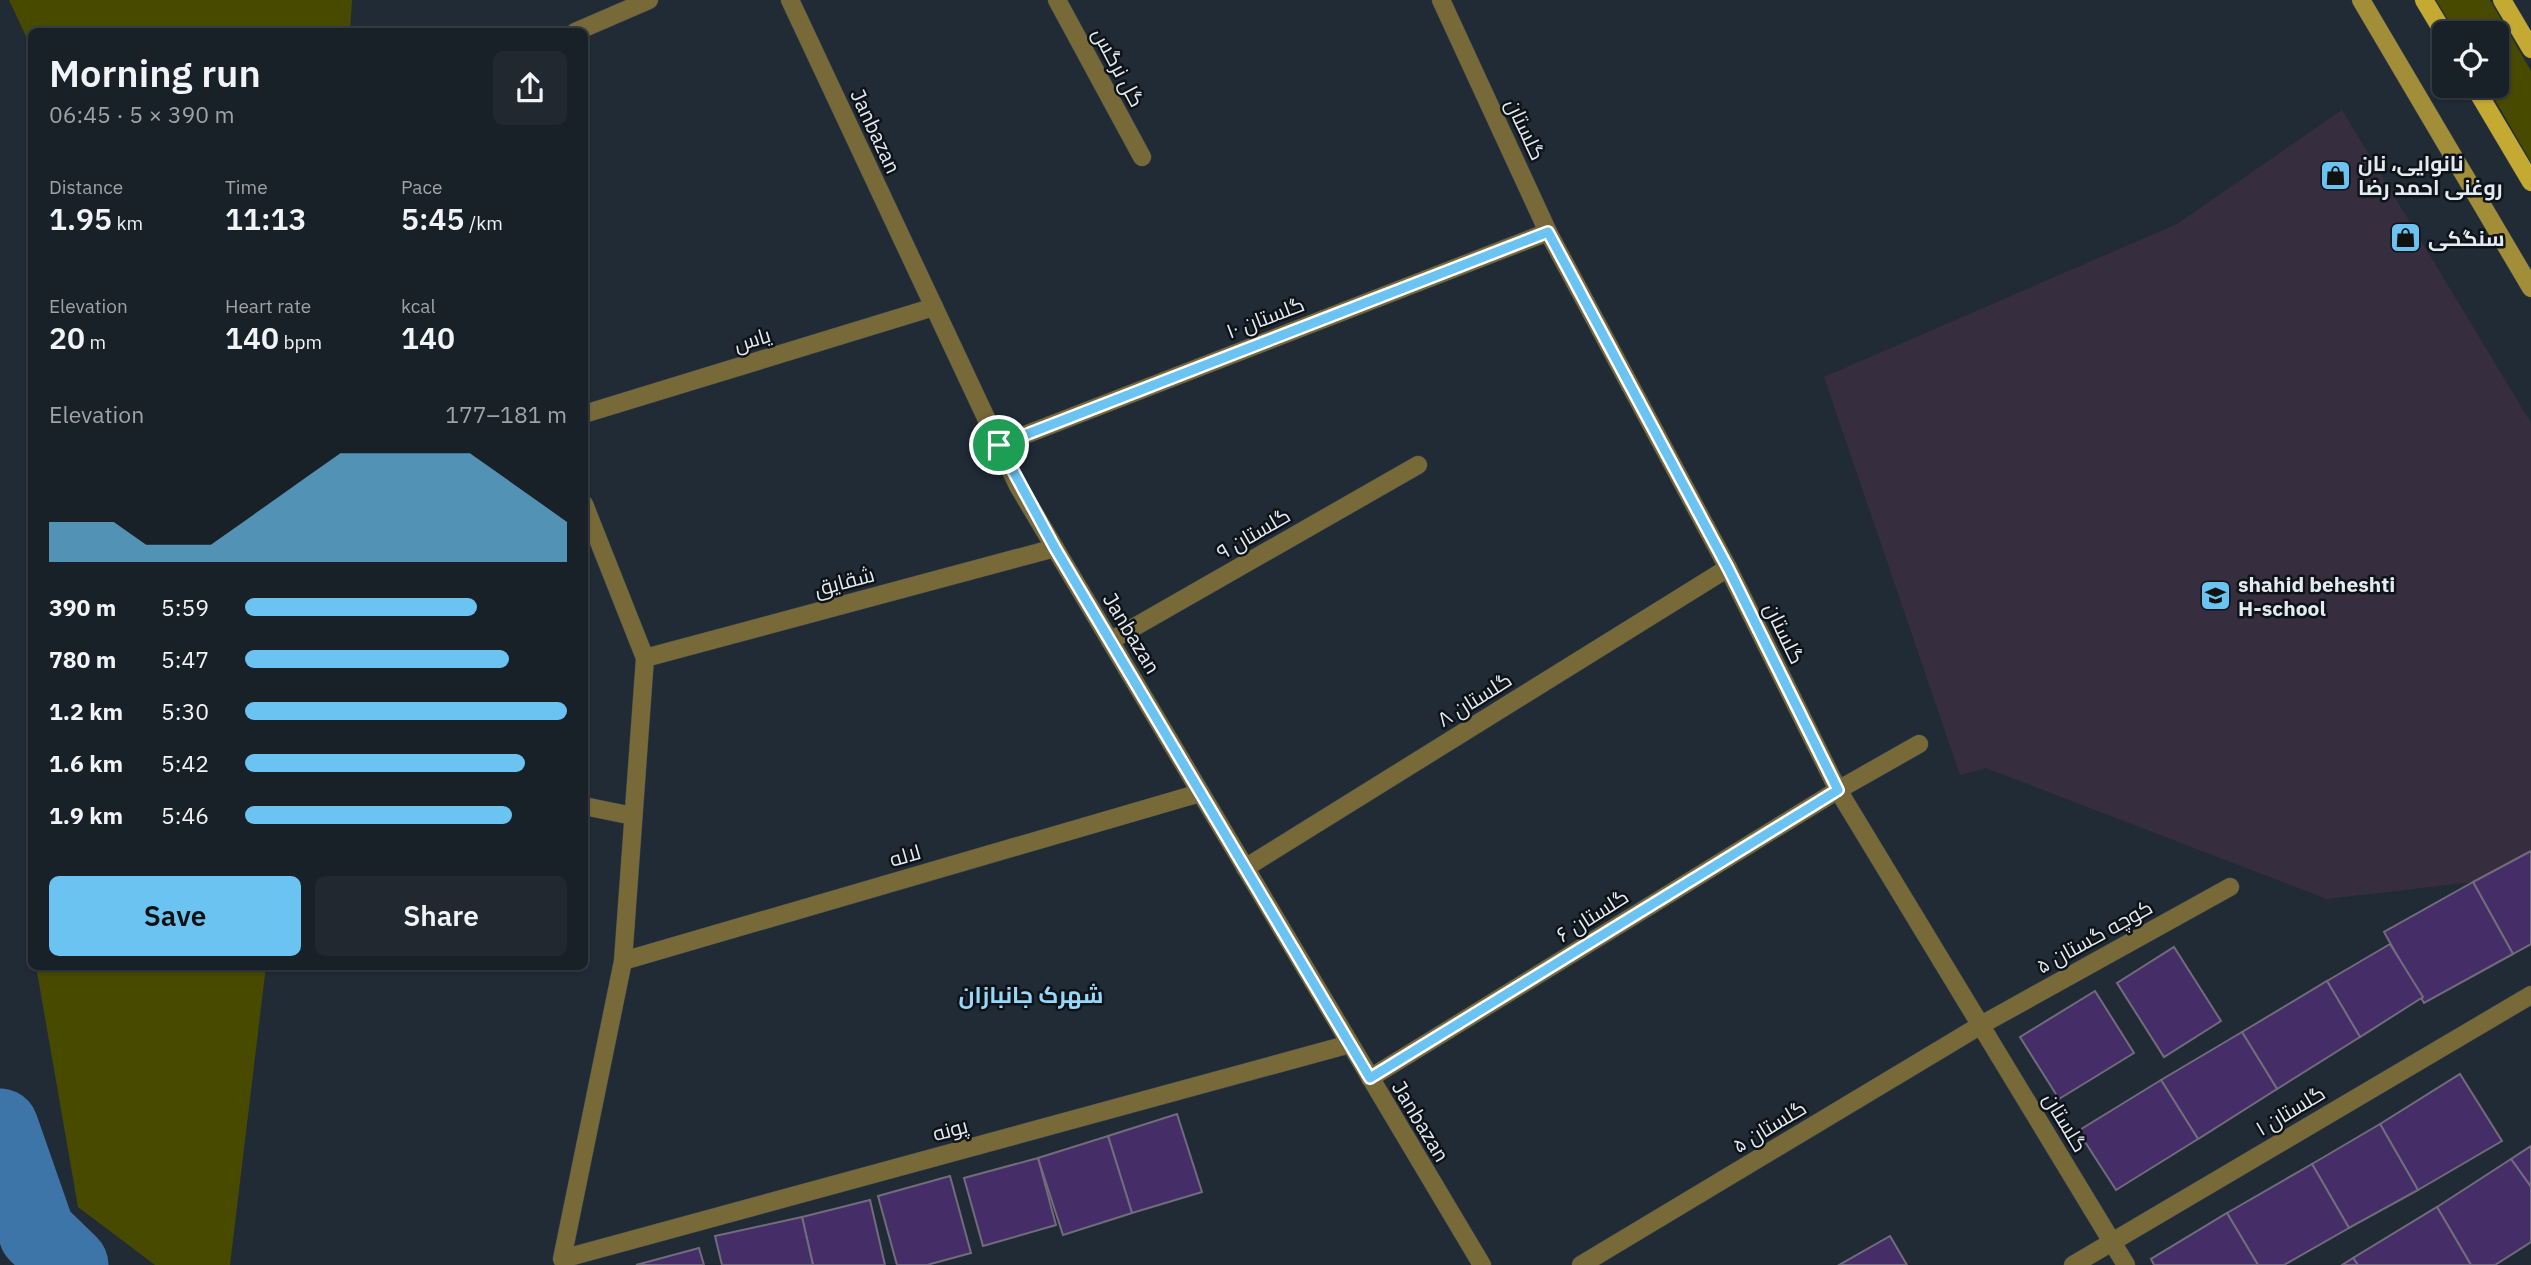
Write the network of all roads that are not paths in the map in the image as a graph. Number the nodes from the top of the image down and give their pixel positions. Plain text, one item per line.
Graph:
1 (649, 0) edge
2 (790, 0) edge
3 (1057, 0) edge
4 (1441, 0) edge
5 (2361, 0) edge
6 (2424, 0) edge
7 (2502, 0) edge
8 (2437, 21) edge
9 (584, 28) edge
10 (2531, 49) edge
11 (2481, 98) edge
12 (1142, 157) dead end
13 (2531, 182) edge
14 (1548, 232) junction
15 (2531, 288) edge
16 (934, 307) junction
17 (588, 413) edge
18 (999, 445) junction
19 (1418, 465) dead end
20 (588, 514) edge
21 (1055, 548) junction
22 (1728, 568) junction
23 (1110, 641) junction
24 (645, 658) junction
25 (1919, 744) dead end
26 (1838, 790) junction
27 (1200, 793) junction
28 (588, 807) edge
29 (633, 816) junction
30 (1245, 868) junction
31 (2230, 887) dead end
32 (623, 961) junction
33 (2531, 995) edge
34 (1981, 1025) junction
35 (1350, 1044) junction
36 (1370, 1078) junction
37 (2112, 1242) junction
38 (1482, 1265) edge
39 (1581, 1265) edge
40 (2073, 1265) edge
41 (2126, 1265) edge

1 - 9 street
2 - 16 street, Janbazan
3 - 12 street, گل نرگس
4 - 14 street, گلستان
5 - 15 main road
6 - 8 main road
7 - 10 main road
11 - 13 main road
14 - 18 street, گلستان ۱۰
14 - 22 street, گلستان
16 - 17 street, یاس
16 - 18 street, Janbazan
18 - 21 street, Janbazan
19 - 23 street, گلستان ۹
20 - 24 street
21 - 23 street, Janbazan
21 - 24 street, شقایق
22 - 26 street, گلستان
22 - 30 street, گلستان ۸
23 - 27 street, Janbazan
24 - 29 street
25 - 26 street, گلستان ۶
26 - 34 street, گلستان
26 - 36 street, گلستان ۶
27 - 30 street, Janbazan
27 - 32 street, لاله
28 - 29 street
29 - 32 street
30 - 35 street, Janbazan
31 - 34 street, کوچه گستان ۵
32 - 35 street, پونه
33 - 37 street, گلستان ۱
34 - 37 street, گلستان
34 - 39 street, گلستان ۵
35 - 36 street, Janbazan
36 - 38 street, Janbazan
37 - 40 street, گلستان ۱
37 - 41 street, گلستان

